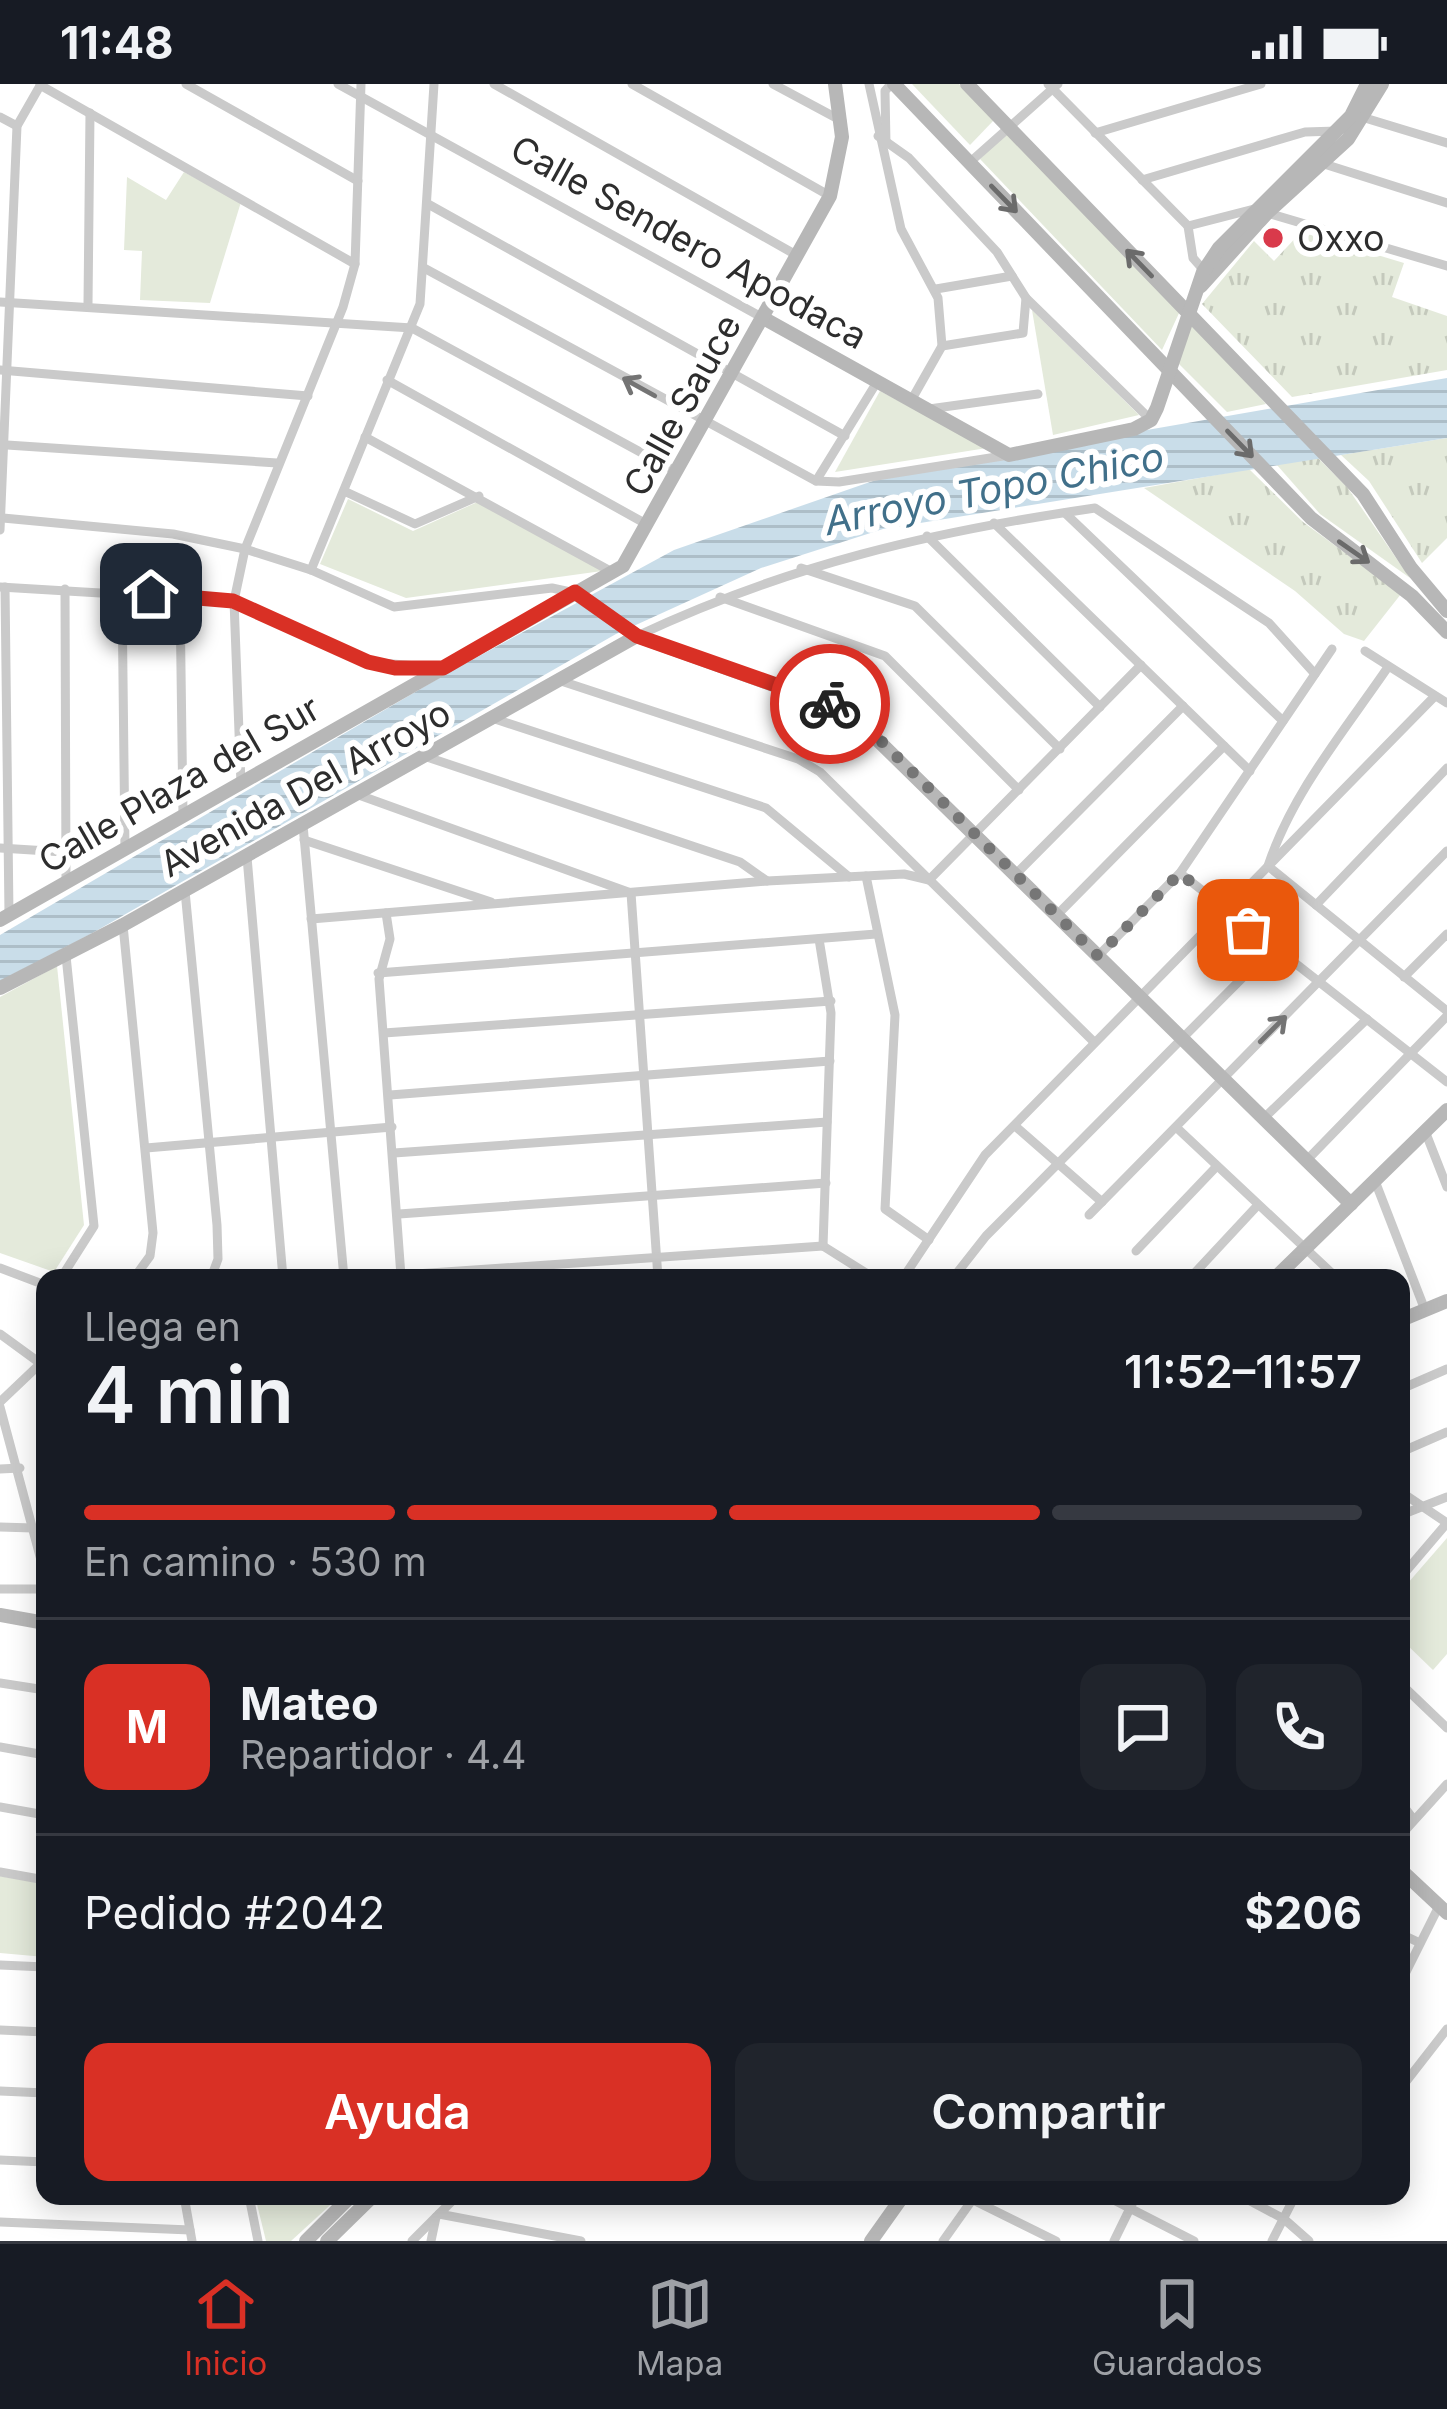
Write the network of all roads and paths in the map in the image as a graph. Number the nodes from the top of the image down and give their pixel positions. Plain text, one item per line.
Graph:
1 (186, 84) edge
2 (338, 84) edge
3 (434, 84) edge
4 (494, 84) edge
5 (632, 84) edge
6 (773, 84) edge
7 (835, 84) edge
8 (869, 84) edge
9 (892, 84) edge
10 (1261, 84) edge
11 (1367, 84) edge
12 (1382, 84) edge
13 (40, 85) edge
14 (970, 85) edge
15 (1052, 85) edge
16 (361, 90) edge
17 (90, 112) junction
18 (0, 117) edge
19 (1366, 118) junction
20 (842, 121) junction
21 (17, 126) junction
22 (1007, 126) junction
23 (431, 130) junction
24 (1337, 131) junction
25 (1096, 133) junction
26 (883, 138) junction
27 (1447, 143) edge
28 (1318, 161) junction
29 (970, 163) junction
30 (0, 170) edge
31 (17, 170) junction
32 (1142, 180) junction
33 (358, 181) junction
34 (830, 196) junction
35 (1447, 203) edge
36 (428, 204) junction
37 (1261, 210) junction
38 (1188, 226) junction
39 (0, 235) edge
40 (14, 235) junction
41 (798, 256) junction
42 (355, 263) junction
43 (1447, 266) edge
44 (424, 268) junction
45 (1012, 276) junction
46 (1205, 279) junction
47 (936, 289) junction
48 (1026, 298) junction
49 (0, 302) edge
50 (13, 302) junction
51 (88, 304) junction
52 (1188, 313) junction
53 (765, 319) junction
54 (337, 323) junction
55 (412, 328) junction
56 (942, 346) junction
57 (5, 370) edge
58 (1169, 370) junction
59 (733, 372) junction
60 (387, 380) junction
61 (877, 382) junction
62 (1038, 394) dead end
63 (308, 396) junction
64 (912, 400) junction
65 (928, 409) junction
66 (1150, 420) junction
67 (705, 423) junction
68 (844, 436) junction
69 (365, 437) junction
70 (5, 438) edge
71 (1010, 455) junction
72 (278, 463) junction
73 (679, 473) junction
74 (816, 481) junction
75 (344, 490) junction
76 (478, 496) junction
77 (2, 498) edge
78 (1065, 513) junction
79 (994, 523) junction
80 (2, 524) edge
81 (648, 525) junction
82 (927, 536) junction
83 (245, 549) junction
84 (801, 568) junction
85 (311, 570) junction
86 (614, 573) junction
87 (2, 587) edge
88 (65, 589) junction
89 (122, 592) junction
90 (180, 596) junction
91 (580, 597) junction
92 (720, 597) junction
93 (233, 601) junction
94 (1447, 611) edge
95 (1447, 632) edge
96 (630, 633) junction
97 (1332, 649) dead end
98 (1365, 651) dead end
99 (1141, 665) junction
100 (1388, 667) junction
101 (443, 668) junction
102 (1315, 674) junction
103 (558, 680) junction
104 (1435, 696) junction
105 (1447, 703) edge
106 (1183, 706) junction
107 (1100, 707) junction
108 (492, 718) junction
109 (1282, 721) junction
110 (1224, 746) junction
111 (1060, 749) junction
112 (424, 756) junction
113 (1447, 769) edge
114 (1250, 771) junction
115 (241, 784) junction
116 (1019, 790) junction
117 (356, 794) junction
118 (183, 816) junction
119 (303, 832) junction
120 (974, 837) junction
121 (4, 848) edge
122 (124, 850) junction
123 (1447, 851) edge
124 (64, 852) junction
125 (247, 857) junction
126 (1268, 866) junction
127 (1180, 873) junction
128 (866, 876) junction
129 (1014, 876) junction
130 (849, 877) junction
131 (929, 880) junction
132 (767, 881) junction
133 (66, 882) junction
134 (185, 891) junction
135 (631, 893) junction
136 (496, 904) junction
137 (1316, 905) junction
138 (5, 911) edge
139 (1224, 912) junction
140 (386, 913) junction
141 (1056, 916) junction
142 (311, 919) junction
143 (123, 926) junction
144 (876, 934) junction
145 (1447, 934) edge
146 (819, 939) junction
147 (1359, 941) junction
148 (1272, 948) junction
149 (635, 954) junction
150 (66, 956) junction
151 (1098, 956) junction
152 (378, 973) junction
153 (1404, 977) junction
154 (1318, 983) junction
155 (0, 988) edge
156 (1141, 998) junction
157 (831, 1001) junction
158 (1447, 1014) edge
159 (639, 1015) junction
160 (1366, 1019) junction
161 (384, 1033) junction
162 (1182, 1039) junction
163 (1094, 1042) junction
164 (1412, 1055) junction
165 (830, 1061) junction
166 (643, 1076) junction
167 (1223, 1079) junction
168 (1447, 1082) edge
169 (390, 1095) junction
170 (1447, 1110) edge
171 (1263, 1119) junction
172 (827, 1122) junction
173 (1015, 1126) junction
174 (392, 1127) junction
175 (1177, 1128) junction
176 (1425, 1131) junction
177 (331, 1132) junction
178 (647, 1136) junction
179 (271, 1138) junction
180 (209, 1143) junction
181 (146, 1148) junction
182 (394, 1153) junction
183 (1306, 1161) junction
184 (1060, 1166) junction
185 (1217, 1166) junction
186 (1376, 1181) junction
187 (826, 1183) junction
188 (1447, 1187) edge
189 (652, 1197) junction
190 (1102, 1202) junction
191 (1351, 1204) junction
192 (1257, 1206) junction
193 (399, 1214) junction
194 (1089, 1215) dead end
195 (929, 1240) junction
196 (823, 1246) junction
197 (1304, 1250) junction
198 (1136, 1251) dead end
199 (656, 1257) junction
200 (0, 1268) edge
201 (67, 1269) edge
202 (139, 1269) edge
203 (213, 1269) edge
204 (282, 1269) edge
205 (343, 1269) edge
206 (401, 1269) edge
207 (495, 1269) edge
208 (657, 1269) edge
209 (860, 1269) edge
210 (909, 1269) edge
211 (959, 1269) edge
212 (1198, 1269) edge
213 (1284, 1269) edge
214 (1326, 1269) edge
215 (1409, 1269) edge
216 (1410, 1271) edge
217 (36, 1282) edge
218 (1447, 1301) edge
219 (1425, 1310) junction
220 (1410, 1316) edge
221 (0, 1334) edge
222 (36, 1360) edge
223 (1447, 1370) edge
224 (36, 1371) edge
225 (1410, 1385) edge
226 (0, 1404) edge
227 (1447, 1432) edge
228 (1410, 1448) edge
229 (20, 1468) junction
230 (0, 1469) edge
231 (1447, 1497) edge
232 (1410, 1498) edge
233 (1422, 1507) junction
234 (1410, 1512) edge
235 (1447, 1523) edge
236 (0, 1527) edge
237 (33, 1528) junction
238 (36, 1540) edge
239 (1410, 1566) edge
240 (0, 1588) edge
241 (36, 1589) edge
242 (0, 1615) edge
243 (36, 1621) edge
244 (0, 1683) edge
245 (36, 1689) edge
246 (1410, 1697) edge
247 (1447, 1728) edge
248 (0, 1747) edge
249 (36, 1753) edge
250 (1447, 1784) edge
251 (0, 1807) edge
252 (36, 1813) edge
253 (1410, 1815) edge
254 (1414, 1820) junction
255 (1410, 1825) edge
256 (0, 1872) edge
257 (36, 1878) edge
258 (1410, 1878) edge
259 (1443, 1908) edge
260 (1410, 1938) edge
261 (1420, 1943) junction
262 (1410, 1964) edge
263 (0, 1965) edge
264 (36, 1967) edge
265 (0, 2030) edge
266 (1447, 2030) edge
267 (36, 2032) edge
268 (1410, 2071) edge
269 (0, 2090) edge
270 (36, 2092) edge
271 (0, 2160) edge
272 (36, 2162) edge
273 (186, 2205) edge
274 (251, 2205) edge
275 (340, 2205) edge
276 (364, 2205) edge
277 (448, 2205) edge
278 (897, 2205) edge
279 (966, 2205) edge
280 (986, 2205) edge
281 (1124, 2205) edge
282 (1132, 2205) edge
283 (1258, 2205) edge
284 (1291, 2205) edge
285 (1130, 2208) junction
286 (438, 2216) junction
287 (1284, 2219) junction
288 (0, 2222) edge
289 (191, 2236) edge
290 (258, 2241) edge
291 (306, 2241) edge
292 (327, 2241) edge
293 (412, 2241) edge
294 (431, 2241) edge
295 (581, 2241) edge
296 (871, 2241) edge
297 (943, 2241) edge
298 (1056, 2241) edge
299 (1114, 2241) edge
300 (1194, 2241) edge
301 (1272, 2241) edge
302 (1309, 2241) edge

1 - 33 street
2 - 16 street, Calle Sendero Apodaca
3 - 23 street
4 - 41 street
5 - 34 street
6 - 20 street
7 - 20 street, Calle Sauce
8 - 26 street
9 - 26 street
9 - 29 street
10 - 25 street
11 - 24 street
12 - 19 street
13 - 17 street
13 - 21 street
14 - 22 street
15 - 22 street
15 - 25 street
16 - 23 street, Calle Sendero Apodaca
16 - 33 street
17 - 42 street
17 - 51 street
18 - 21 street
19 - 27 street
19 - 28 street
20 - 34 street, Calle Sauce
21 - 31 street
22 - 29 street
52 -> 22 street
23 - 36 street
23 - 53 street, Calle Sendero Apodaca
24 - 28 street
24 - 32 street
25 - 32 street
26 - 45 street
26 - 47 street
28 - 35 street
28 - 37 street
29 -> 58 street
30 - 31 street
31 - 40 street
32 - 38 street
33 - 42 street
34 - 41 street, Calle Sauce
36 - 44 street
36 - 59 street
37 - 38 street
37 - 43 street
37 - 46 street
38 - 46 street
39 - 40 street
40 - 50 street
41 - 53 street, Calle Sauce
42 - 54 street
44 - 55 street
67 -> 44 street
45 - 47 street
45 - 48 street
46 - 52 street
47 - 56 street
48 - 56 street
48 - 66 street
49 - 50 street
50 - 51 street
50 - 57 street
51 - 54 street
52 - 58 street
52 - 94 street
53 - 59 street, Calle Sauce
53 - 61 street, Calle Sendero Apodaca
54 - 55 street
54 - 63 street
55 - 60 street
55 - 73 street
56 - 64 street
57 - 63 street
57 - 70 street
58 - 66 street
58 -> 95 street
59 - 67 street, Calle Sauce
59 - 68 street
60 - 69 street
60 - 81 street
61 - 64 street, Calle Sendero Apodaca
61 - 68 street
62 - 65 street
63 - 72 street
64 - 65 street, Calle Sendero Apodaca
65 - 71 street, Calle Sendero Apodaca
66 - 71 street
67 - 73 street, Calle Sauce
67 - 74 street
68 - 74 street
69 - 75 street
69 - 76 street
70 - 72 street
70 - 77 street
71 - 74 street
72 - 83 street
73 - 81 street, Calle Sauce
75 - 76 street
75 - 85 street
76 - 86 street
77 - 80 street
78 - 79 street
78 - 102 street
78 - 109 street
79 - 82 street
79 - 99 street
80 - 83 street
81 - 86 street, Calle Sauce
82 - 84 street
82 - 107 street
83 - 85 street
83 - 93 street
84 - 92 street
84 - 111 street
85 - 91 street
86 - 91 street, Calle Sauce
87 - 88 street
87 - 121 street
88 - 89 street
88 - 124 street
89 - 90 street
89 - 122 street
90 - 93 street
90 - 118 street
91 - 96 street
91 - 101 street, Calle Plaza del Sur
92 - 96 street
92 - 116 street
93 - 101 street
93 - 115 street
96 - 103 street, Avenida Del Arroyo
96 - 120 street
97 - 102 street
98 - 100 street
99 - 106 street
99 - 107 street
100 - 104 street
100 - 126 street
101 - 115 street, Calle Plaza del Sur
102 - 109 street
103 - 108 street, Avenida Del Arroyo
103 - 131 street
104 - 105 street
104 - 126 street
106 - 110 street
106 - 129 street
107 - 111 street
108 - 112 street, Avenida Del Arroyo
108 - 130 street
109 - 114 street
110 - 114 street
110 - 141 street
111 - 116 street
112 - 117 street, Avenida Del Arroyo
112 - 132 street
113 - 137 street
114 - 127 street
115 - 118 street, Calle Plaza del Sur
116 - 120 street
117 - 119 street, Avenida Del Arroyo
117 - 135 street
118 - 122 street, Calle Plaza del Sur
119 - 125 street, Avenida Del Arroyo
119 - 136 street
119 - 142 street
120 - 129 street
120 - 131 street
121 - 124 street
121 - 138 street
122 - 133 street, Calle Plaza del Sur
123 - 147 street
124 - 133 street
125 - 134 street, Avenida Del Arroyo
125 - 179 street
126 - 137 street
126 - 139 street
127 - 139 street
127 - 151 street
128 - 130 street
128 - 131 street
128 - 144 street
129 - 141 street
130 - 132 street
131 - 163 street
132 - 135 street
133 - 138 street, Calle Plaza del Sur
134 - 143 street, Avenida Del Arroyo
134 - 180 street
135 - 136 street
135 - 149 street
136 - 140 street
137 - 147 street
139 - 148 street
139 - 156 street
140 - 142 street
140 - 152 street
141 - 151 street
142 - 177 street
143 - 150 street, Avenida Del Arroyo
143 - 181 street
144 - 146 street
144 - 195 street
145 - 153 street
146 - 149 street
146 - 157 street
147 - 153 street
147 - 154 street
148 - 154 street
148 - 162 street
149 - 152 street
149 - 159 street
150 - 155 street, Avenida Del Arroyo
150 - 201 street
151 - 156 street
152 - 161 street
153 - 158 street
154 - 160 street
167 -> 154 street
156 - 162 street
156 - 163 street
157 - 159 street
157 - 165 street
158 - 164 street
159 - 161 street
159 - 166 street
160 - 164 street
160 - 171 street
161 - 169 street
162 - 167 street
162 - 184 street
163 - 173 street
164 - 168 street
164 - 183 street
165 - 166 street
165 - 172 street
166 - 169 street
166 - 178 street
167 - 171 street
167 - 175 street
169 - 174 street
170 - 176 street
171 - 183 street
172 - 178 street
172 - 187 street
173 - 184 street
173 - 195 street
174 - 177 street
174 - 182 street
175 - 185 street
175 - 190 street
176 - 186 street
176 - 188 street
177 - 179 street
177 - 205 street
178 - 182 street
178 - 189 street
179 - 180 street
179 - 204 street
180 - 181 street
180 - 203 street
181 - 202 street
182 - 193 street
183 - 191 street
184 - 190 street
184 - 211 street
185 - 192 street
185 - 198 street
186 - 191 street
186 - 215 street
187 - 189 street
187 - 196 street
189 - 193 street
189 - 199 street
190 - 194 street
191 - 197 street
192 - 197 street
192 - 212 street
193 - 206 street
195 - 210 street
196 - 199 street
196 - 209 street
197 - 213 street
197 - 214 street
199 - 207 street
199 - 208 street
200 - 217 street
216 - 219 street
218 - 219 street
219 - 220 street
221 - 222 street
223 - 225 street
224 - 226 street
226 - 229 street
227 - 228 street
229 - 230 street
229 - 237 street
231 - 233 street
232 - 233 street
233 - 234 street
233 - 235 street
235 - 239 street
236 - 237 street
237 - 238 street
240 - 241 street
242 - 243 street
244 - 245 street
246 - 247 street
248 - 249 street
250 - 254 street
251 - 252 street
253 - 254 street
254 - 255 street
256 - 257 street
258 - 259 street
259 - 261 street
260 - 261 street
261 - 262 street
263 - 264 street
265 - 267 street
266 - 268 street
269 - 270 street
271 - 272 street
273 - 289 street
274 - 290 street
275 - 291 street
276 - 292 street
277 - 286 street
278 - 296 street
279 - 297 street
280 - 298 street
281 - 285 street
282 - 285 street
283 - 287 street
284 - 287 street
285 - 299 street
285 - 300 street
286 - 293 street
286 - 294 street
286 - 295 street
287 - 301 street
287 - 302 street
288 - 289 street

